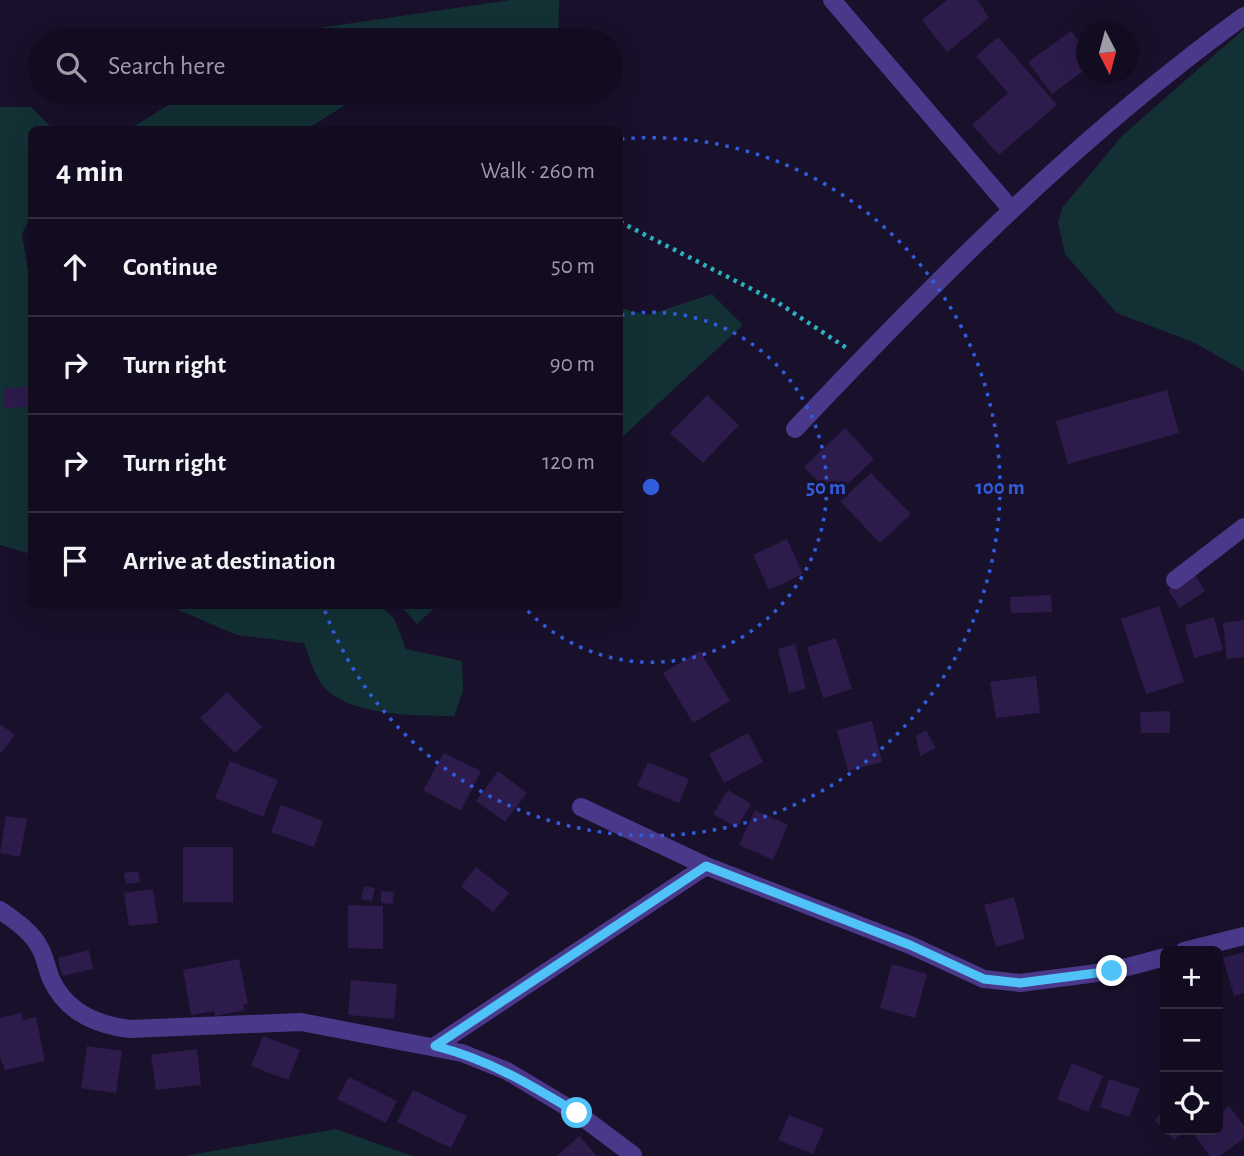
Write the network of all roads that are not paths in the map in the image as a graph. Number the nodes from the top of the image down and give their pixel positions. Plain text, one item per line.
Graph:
1 (832, 0) edge
2 (1244, 16) edge
3 (1012, 209) junction
4 (795, 429) dead end
5 (1244, 527) edge
6 (1175, 580) dead end
7 (581, 807) dead end
8 (706, 866) junction
9 (4, 918) edge
10 (1244, 936) edge
11 (1204, 946) edge
12 (1160, 958) edge
13 (435, 1046) junction
14 (632, 1155) edge

1 - 3 street
2 - 3 street
3 - 4 street
5 - 6 street
7 - 8 street
8 - 12 street
8 - 13 street
9 - 13 street
10 - 11 street
13 - 14 street

